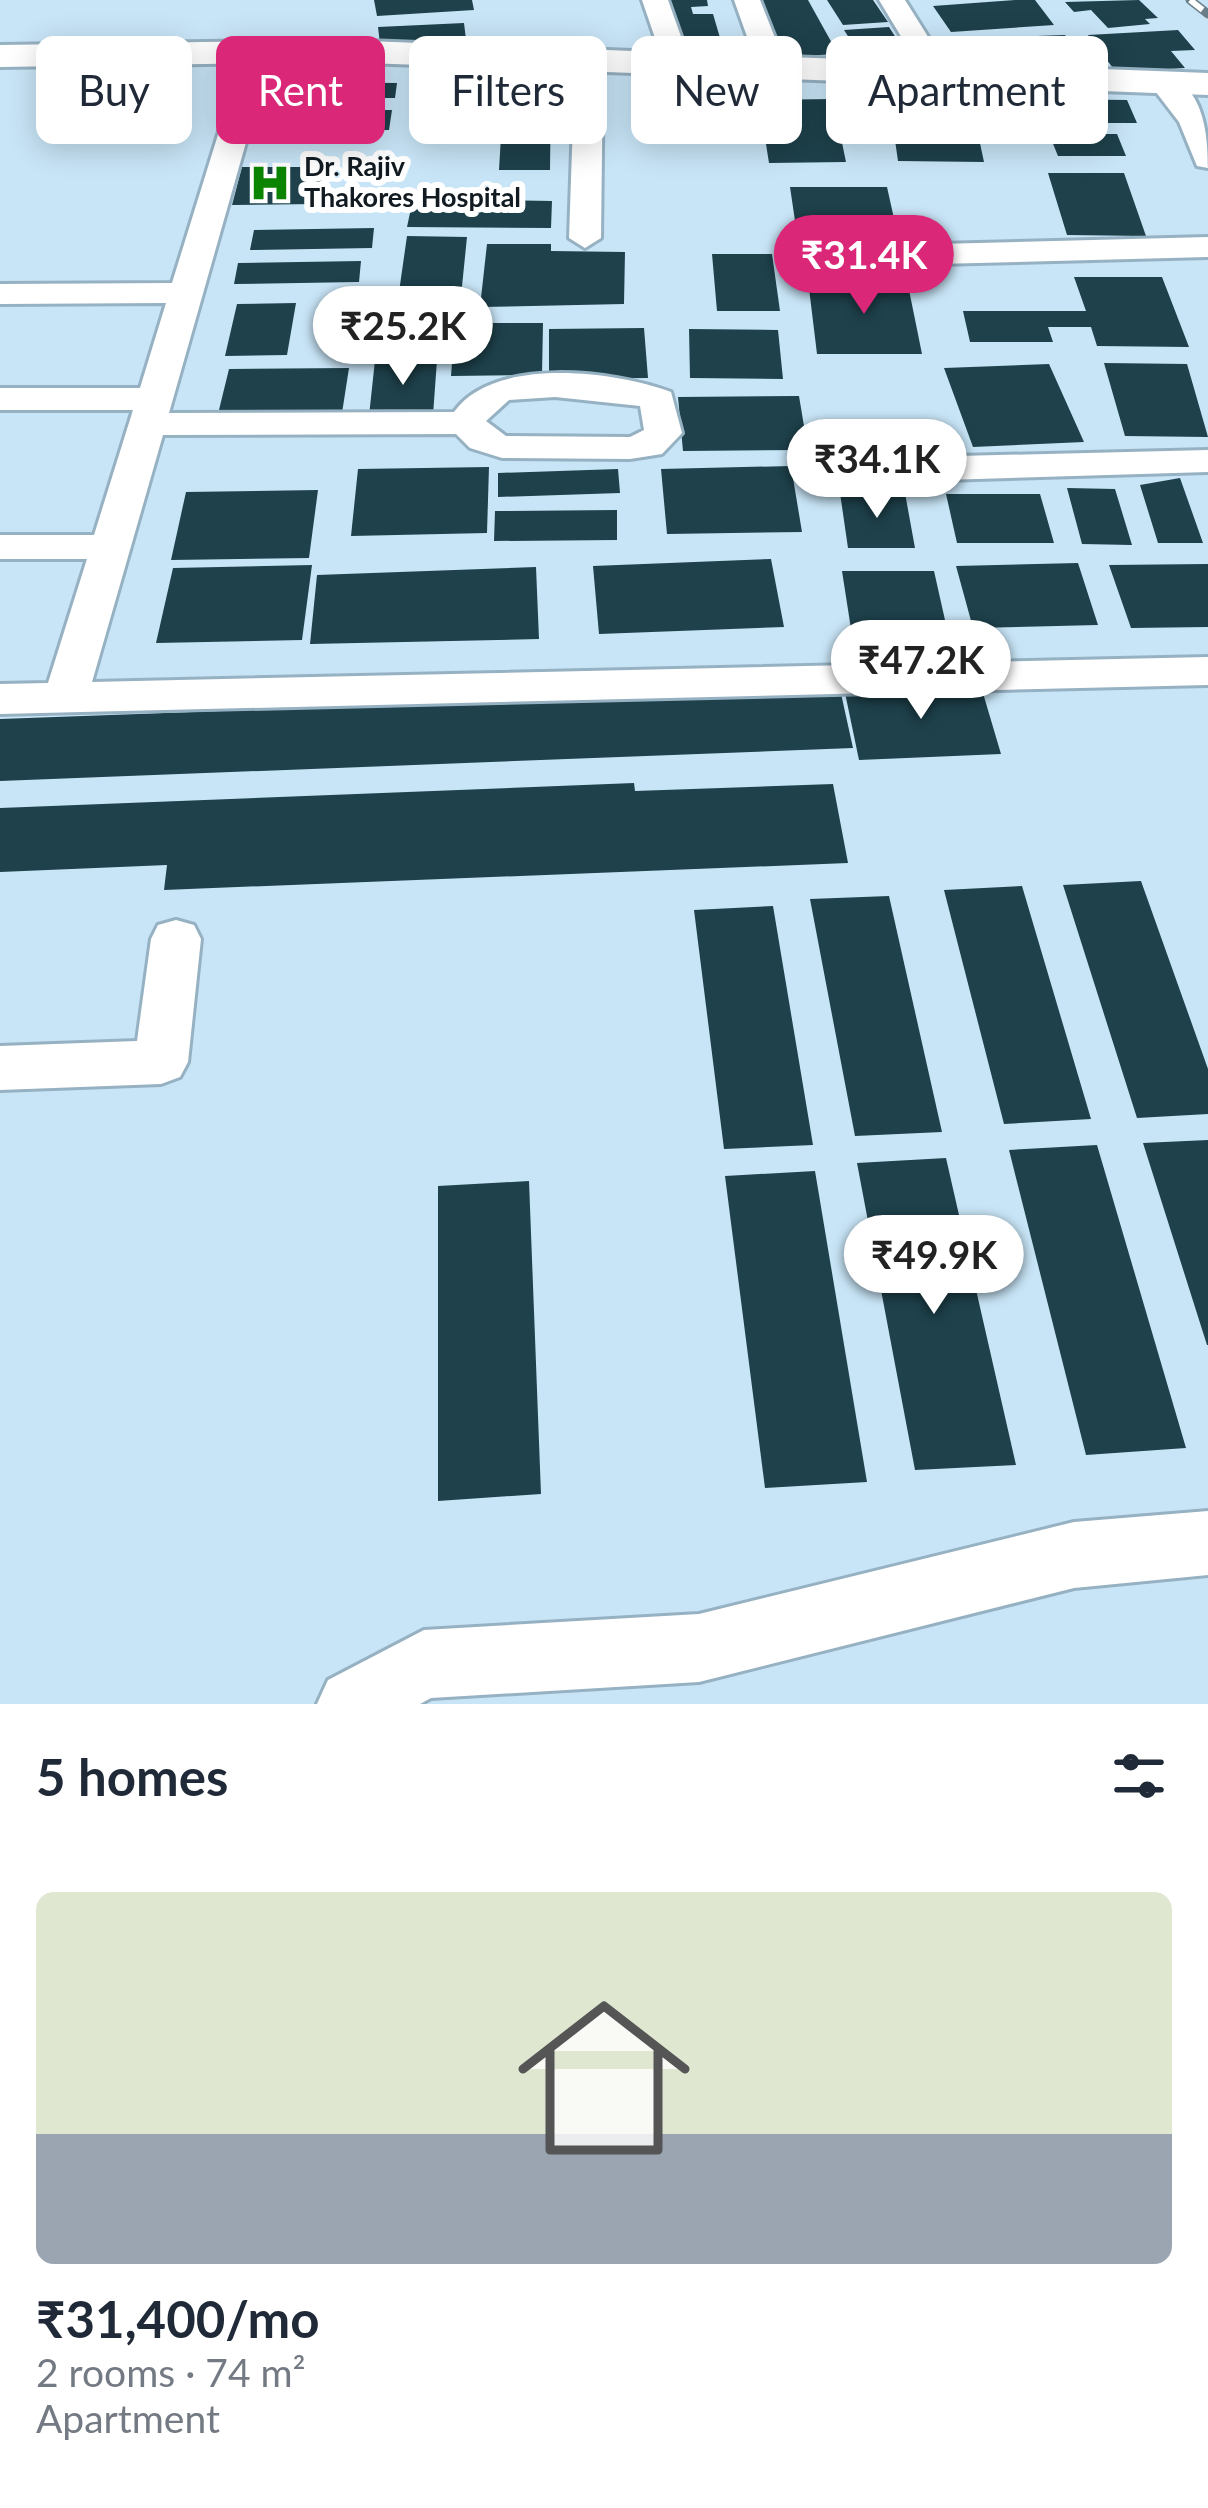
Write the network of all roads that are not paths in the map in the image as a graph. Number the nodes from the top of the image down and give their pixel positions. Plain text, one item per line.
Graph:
1 (655, 0) edge
2 (747, 0) edge
3 (892, 0) edge
4 (667, 36) edge
5 (761, 36) edge
6 (914, 36) edge
7 (216, 52) edge
8 (0, 56) edge
9 (1108, 81) edge
10 (1163, 83) junction
11 (1208, 84) edge
12 (230, 144) edge
13 (587, 144) edge
14 (1208, 159) edge
15 (585, 238) dead end
16 (1208, 248) edge
17 (858, 256) dead end
18 (184, 293) junction
19 (0, 294) edge
20 (0, 400) edge
21 (152, 412) junction
22 (466, 423) dead end
23 (1208, 461) edge
24 (878, 470) dead end
25 (111, 547) junction
26 (0, 548) edge
27 (1208, 671) edge
28 (66, 697) junction
29 (0, 699) edge
30 (176, 938) dead end
31 (0, 1069) edge
32 (1208, 1543) edge
33 (352, 1704) edge

1 - 4 street
2 - 5 street
3 - 6 street
7 - 8 street
9 - 10 street
10 - 11 street
10 - 14 street
12 - 18 street
13 - 15 street
16 - 17 street
18 - 19 street
18 - 21 street
20 - 21 street
21 - 22 street
21 - 25 street
23 - 24 street
25 - 26 street
25 - 28 street
27 - 28 street
28 - 29 street
30 - 31 street
32 - 33 street

